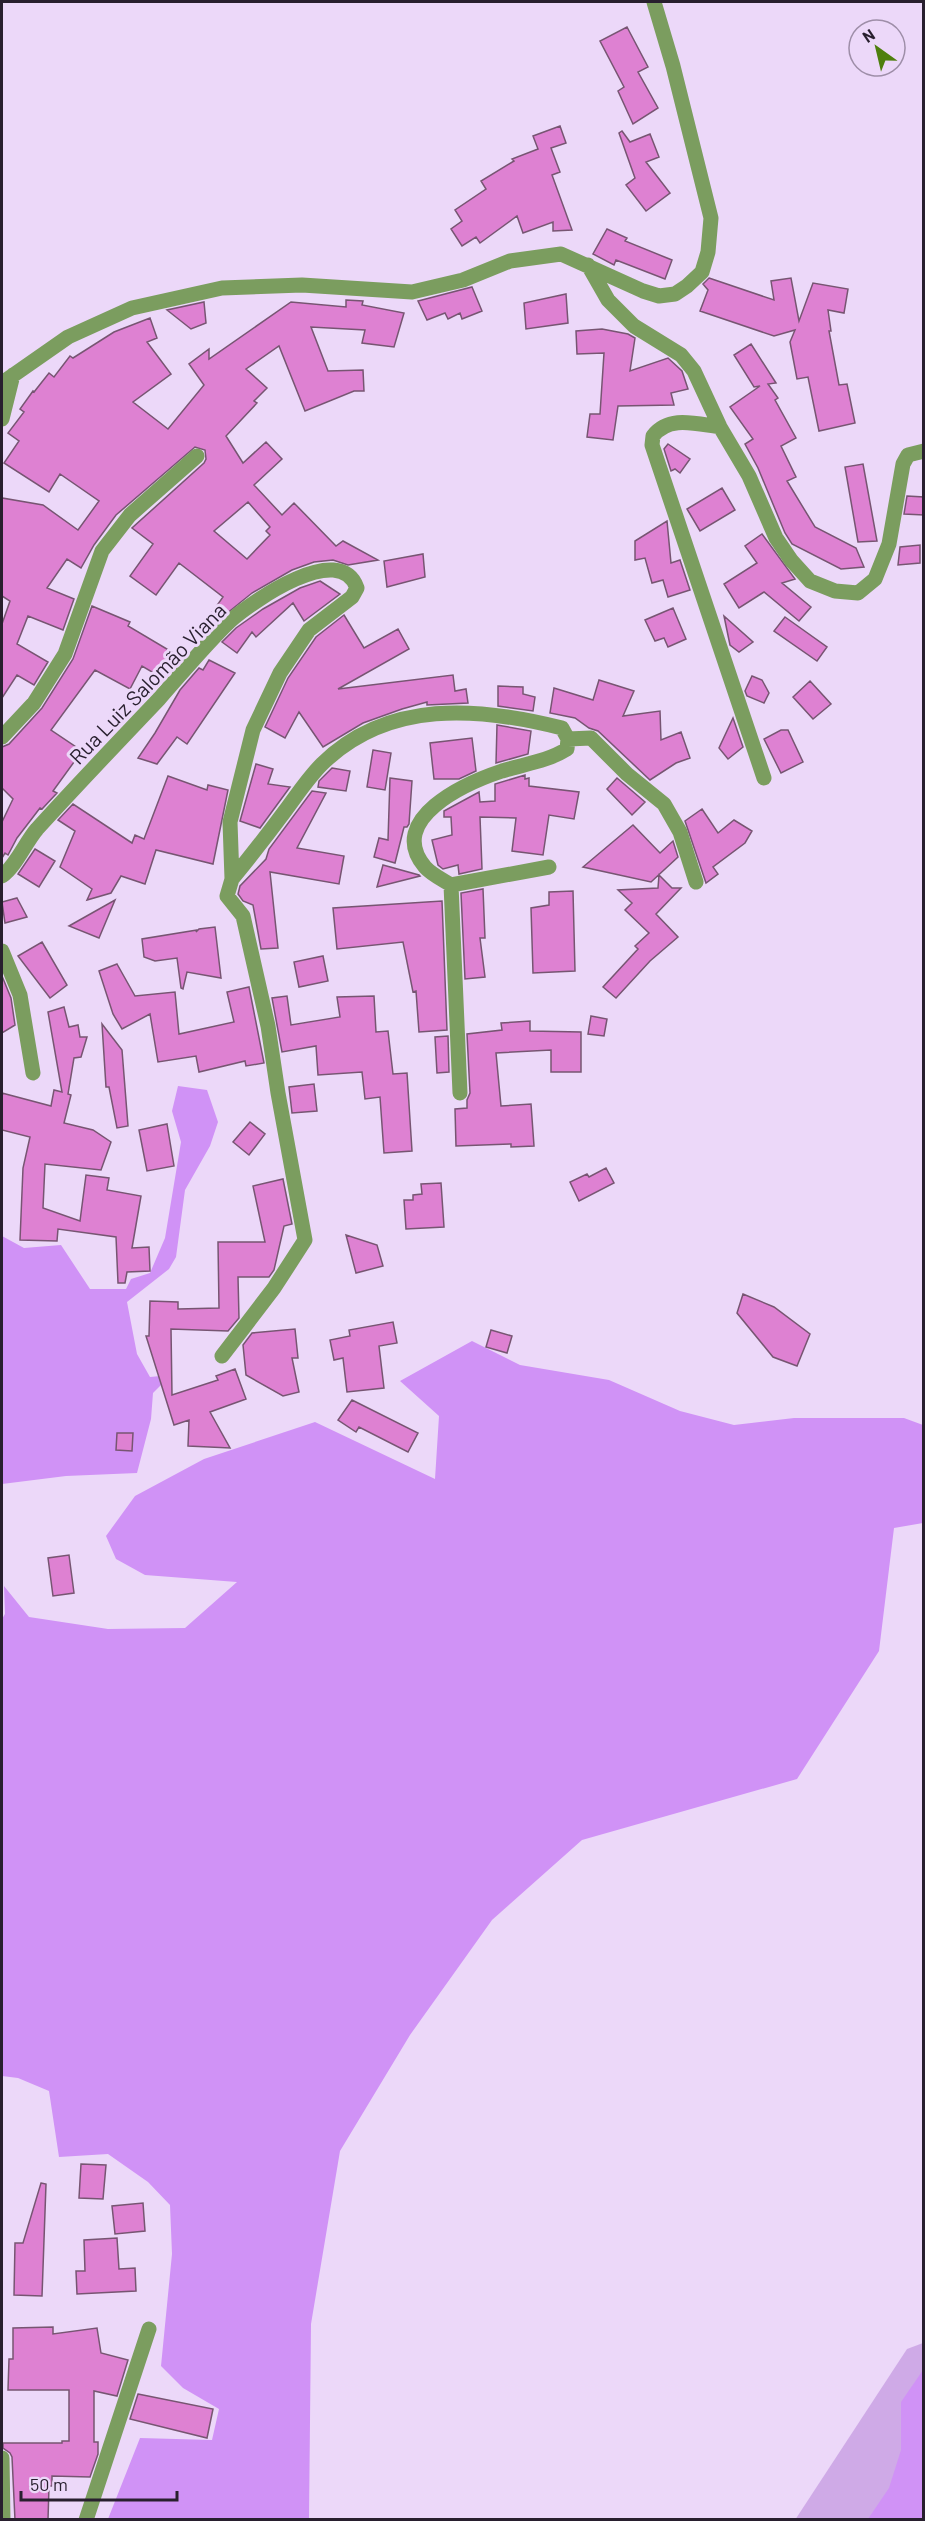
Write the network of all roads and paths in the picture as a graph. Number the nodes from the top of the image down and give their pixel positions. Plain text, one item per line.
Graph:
1 (654, 2) edge
2 (588, 265) junction
3 (7, 379) edge
4 (2, 419) edge
5 (720, 427) junction
6 (924, 451) edge
7 (196, 456) dead end
8 (2, 737) edge
9 (568, 739) junction
10 (764, 778) dead end
11 (549, 867) dead end
12 (2, 876) edge
13 (232, 879) junction
14 (696, 882) dead end
15 (451, 885) junction
16 (2, 951) edge
17 (33, 1073) dead end
18 (460, 1093) dead end
19 (222, 1356) dead end
20 (149, 2329) dead end
21 (2, 2458) edge
22 (3, 2520) edge
23 (86, 2520) edge

1 - 2 street
2 - 3 street
2 - 5 street
3 - 4 street
5 - 6 street
5 - 10 street
7 - 8 street
9 - 13 street
9 - 14 street
9 - 15 street
11 - 15 street
12 - 13 street, Rua Luiz Salomão Viana
13 - 19 street
15 - 18 street
16 - 17 street
20 - 23 street
21 - 22 street

